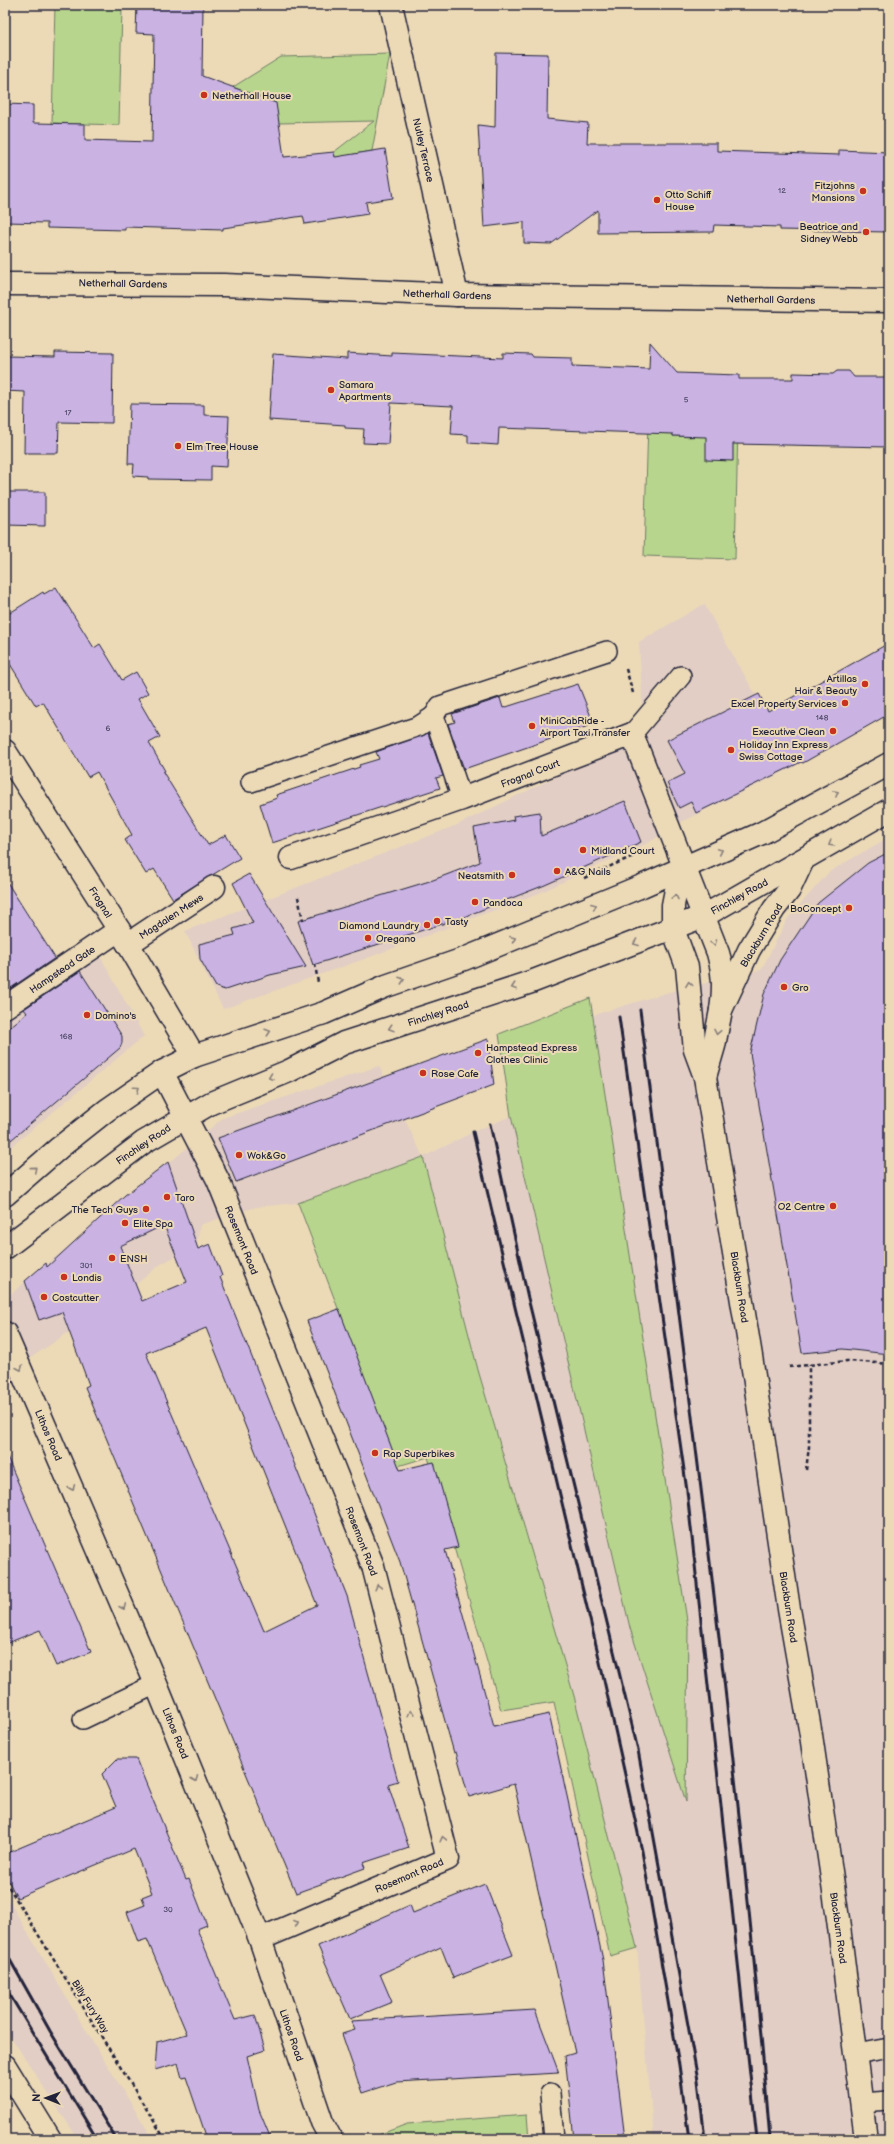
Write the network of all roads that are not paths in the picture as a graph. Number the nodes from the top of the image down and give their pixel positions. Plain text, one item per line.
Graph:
1 (391, 5) edge
2 (5, 284) edge
3 (457, 295) junction
4 (889, 301) edge
5 (607, 651) dead end
6 (682, 676) dead end
7 (434, 716) junction
8 (632, 734) junction
9 (5, 751) edge
10 (889, 764) edge
11 (251, 782) dead end
12 (462, 799) junction
13 (889, 810) edge
14 (291, 858) dead end
15 (803, 860) junction
16 (685, 868) junction
17 (214, 887) dead end
18 (704, 916) junction
19 (673, 929) junction
20 (123, 937) junction
21 (5, 1007) edge
22 (721, 1010) junction
23 (194, 1056) junction
24 (162, 1072) junction
25 (705, 1077) junction
26 (185, 1117) junction
27 (5, 1195) edge
28 (5, 1248) edge
29 (5, 1333) edge
30 (156, 1684) junction
31 (83, 1719) dead end
32 (260, 1939) junction
33 (889, 2048) edge
34 (856, 2054) junction
35 (5, 2066) edge
36 (550, 2094) dead end
37 (889, 2101) edge
38 (862, 2103) junction
39 (50, 2139) edge
40 (331, 2139) edge
41 (554, 2139) edge
42 (866, 2139) edge

1 - 3 main road, Nutley Terrace
2 - 3 main road, Netherhall Gardens
3 - 4 main road, Netherhall Gardens
5 - 7 lane
6 - 8 lane
7 - 11 lane
7 - 12 lane
8 - 12 main road, Frognal Court
8 - 16 main road
9 - 20 main road, Frognal
16 -> 10 main road
12 - 14 main road, Frognal Court
13 -> 15 main road, Finchley Road
15 - 18 main road, Finchley Road
15 - 22 main road, Blackburn Road
16 - 18 main road, Blackburn Road
19 -> 16 main road, Blackburn Road
23 -> 16 main road
17 - 20 main road, Magdalen Mews
18 - 19 main road, Finchley Road
18 -> 22 main road, Blackburn Road
25 -> 19 main road, Blackburn Road
19 -> 26 main road, Finchley Road
20 - 21 main road, Hampstead Gate
20 - 23 main road, Frognal
22 -> 25 main road, Blackburn Road
23 - 24 main road
24 - 26 main road, Rosemont Road
27 -> 24 main road
25 - 34 main road, Blackburn Road
26 - 28 main road, Finchley Road
32 -> 26 main road, Rosemont Road
29 -> 30 main road, Lithos Road
30 - 31 lane
30 -> 32 main road, Lithos Road
32 - 40 main road, Lithos Road
33 - 34 lane
34 - 38 main road, Blackburn Road
35 - 39 main road
36 - 41 lane
37 - 38 lane
38 - 42 main road, Blackburn Road

